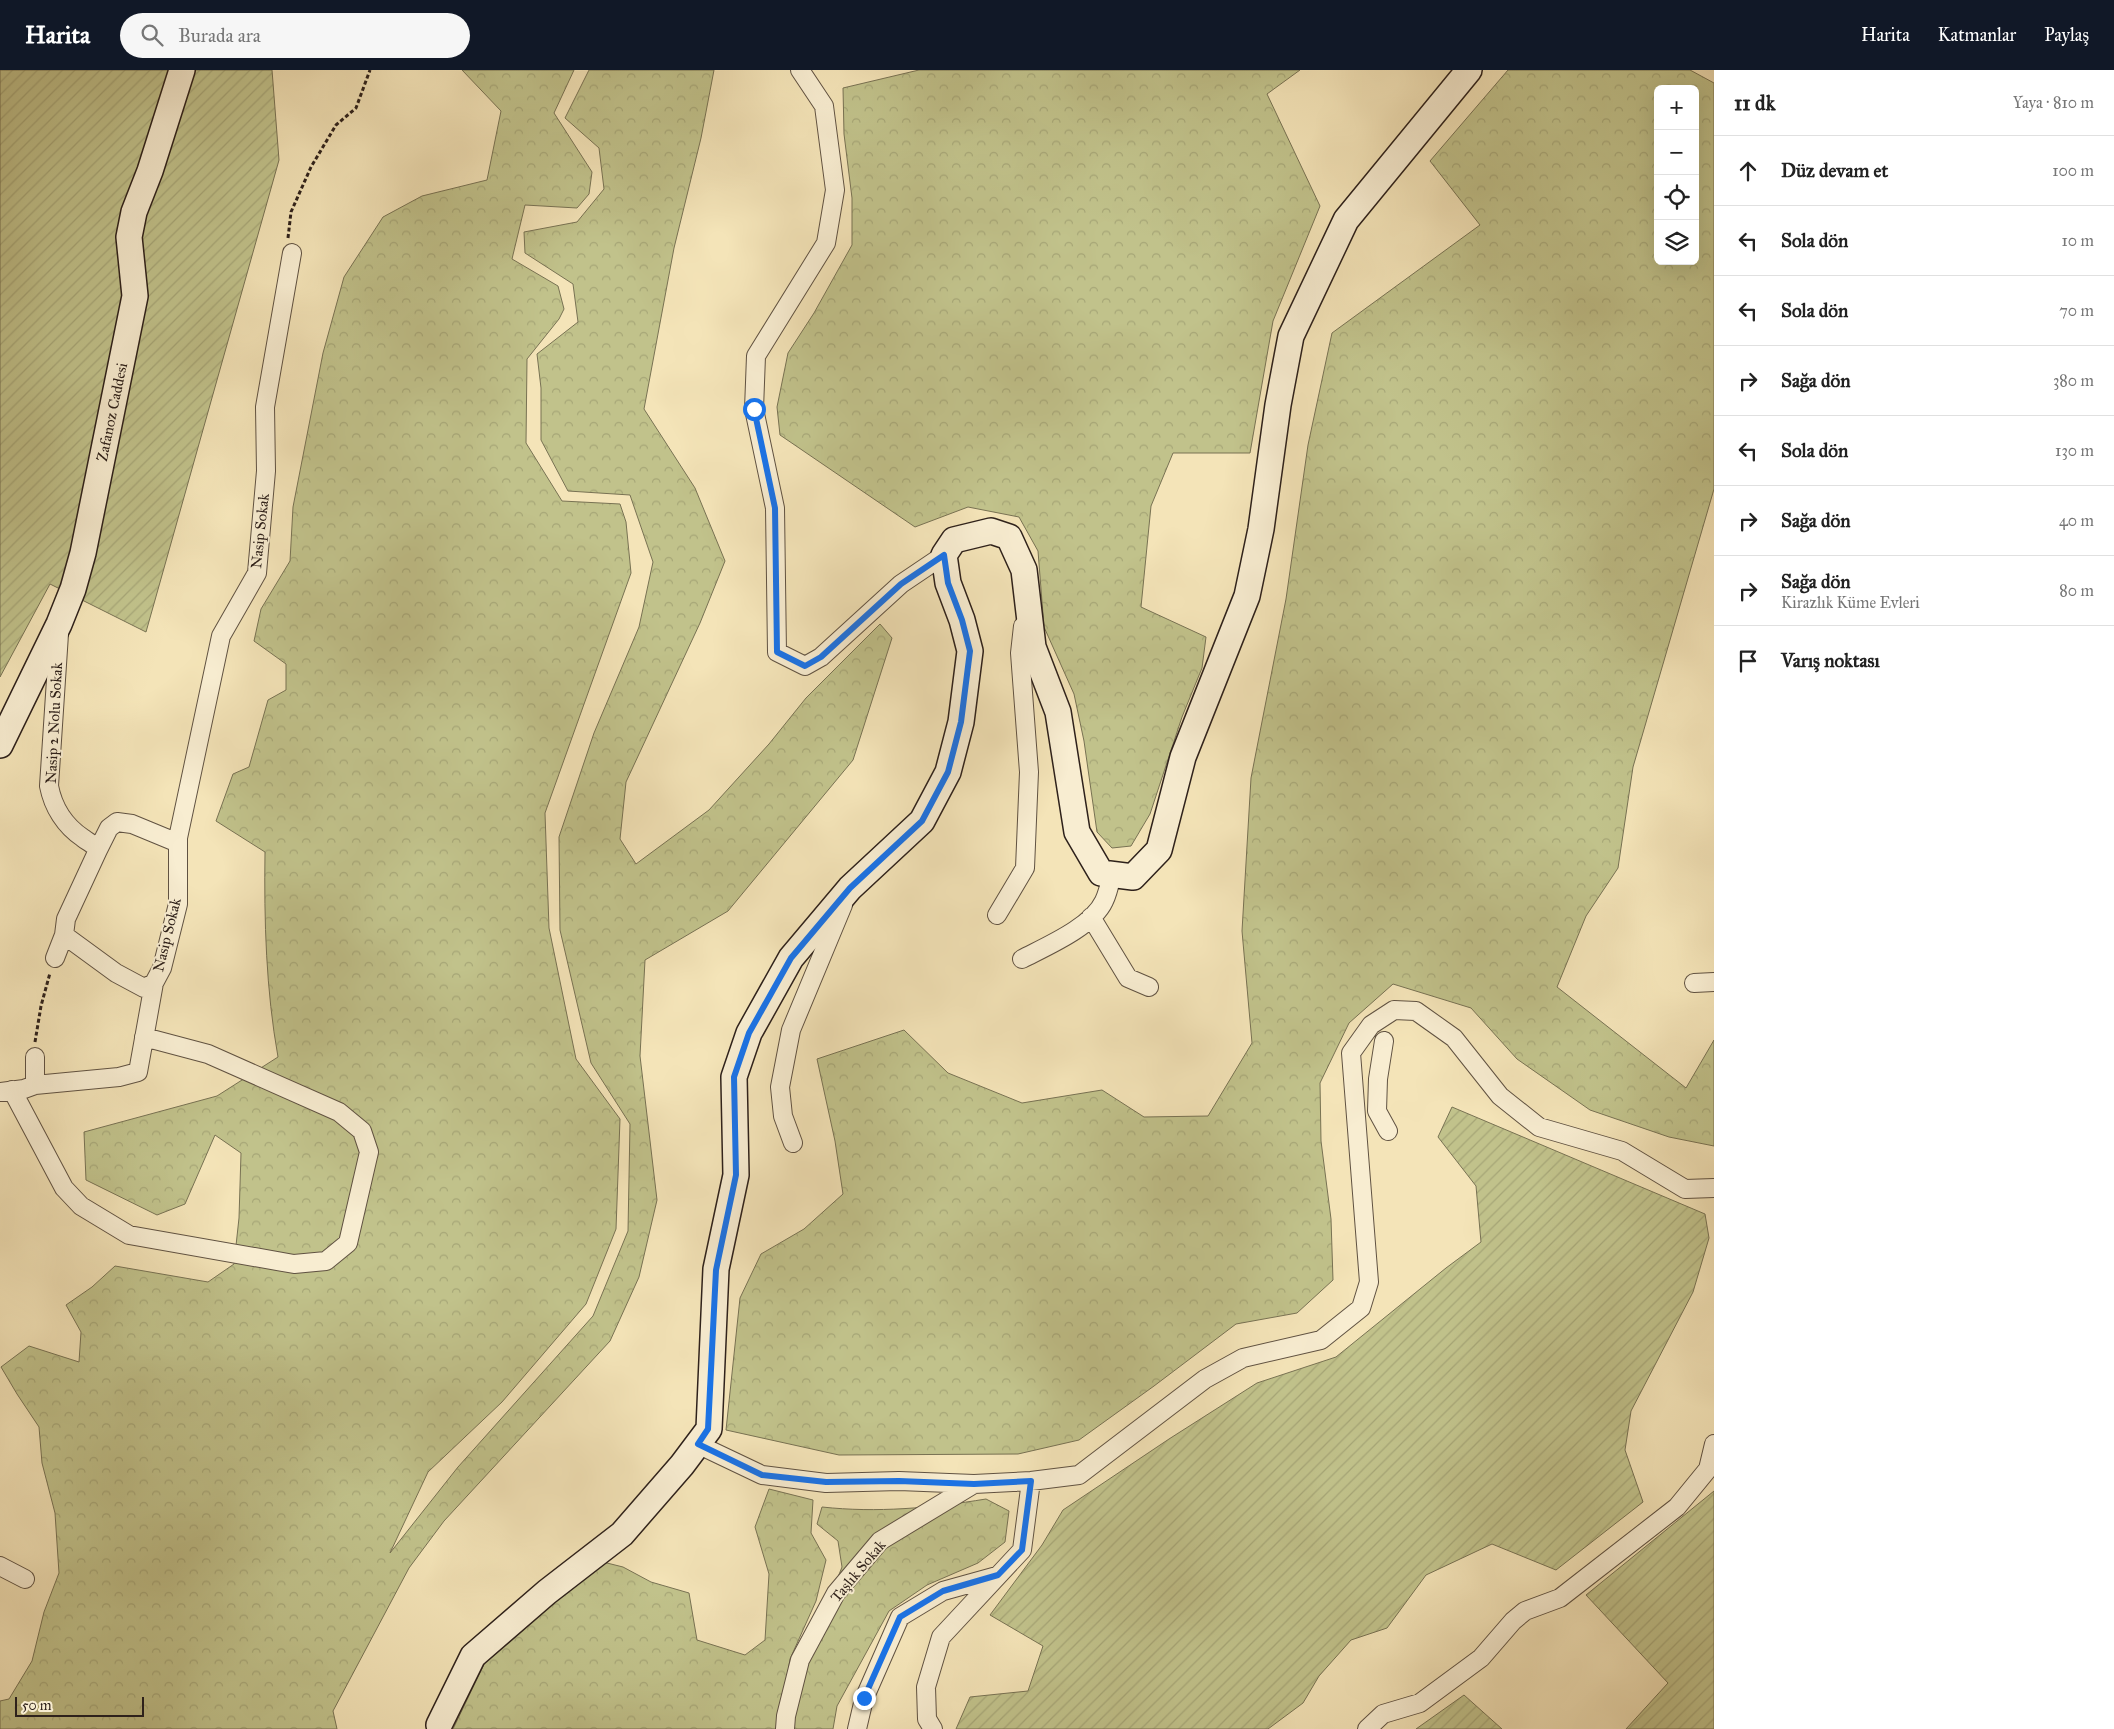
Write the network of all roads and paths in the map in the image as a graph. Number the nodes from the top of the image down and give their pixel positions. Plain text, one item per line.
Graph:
1 (182, 70) edge
2 (370, 70) edge
3 (800, 70) edge
4 (1470, 70) edge
5 (292, 253) joint
6 (944, 555) junction
7 (1027, 596) junction
8 (59, 624) junction
9 (0, 745) edge
10 (178, 843) junction
11 (98, 850) junction
12 (1112, 874) junction
13 (850, 888) junction
14 (997, 915) dead end
15 (1091, 917) junction
16 (64, 935) junction
17 (55, 958) joint
18 (1022, 959) dead end
19 (1714, 982) edge
20 (154, 983) junction
21 (1694, 983) dead end
22 (1149, 987) dead end
23 (144, 1037) junction
24 (1384, 1040) dead end
25 (35, 1057) joint
26 (35, 1085) junction
27 (6, 1091) edge
28 (1377, 1111) junction
29 (1355, 1118) junction
30 (1388, 1131) dead end
31 (793, 1143) dead end
32 (1714, 1188) edge
33 (698, 1444) junction
34 (1714, 1444) edge
35 (1031, 1481) junction
36 (974, 1484) junction
37 (0, 1566) edge
38 (998, 1575) junction
39 (25, 1579) dead end
40 (439, 1727) edge
41 (785, 1729) edge
42 (857, 1729) edge
43 (933, 1729) edge
44 (1367, 1729) edge

1 - 8 street, Zafanoz Caddesi
2 - 5 path
3 - 6 street
4 - 12 street
5 - 10 street, Nasip Sokak
6 - 7 street
6 - 13 street
7 - 12 street
7 - 14 street
8 - 9 street, Zafanoz Caddesi
8 - 11 street, Nasip 2 Nolu Sokak
10 - 11 street
10 - 20 street, Nasip Sokak
11 - 16 street
12 - 15 street
13 - 31 street
13 - 33 street
15 - 18 street
15 - 22 street
16 - 17 street
16 - 20 street, Nasip Sokak
17 - 25 path
19 - 21 street
20 - 23 street
23 - 26 street
23 - 27 street
24 - 28 street
25 - 26 street
26 - 27 street
28 - 29 street
28 - 30 street
29 - 32 street
29 - 35 street
33 - 36 street
33 - 40 street
34 - 44 street
35 - 36 street
35 - 38 street
36 - 41 street, Taşlık Sokak
37 - 39 street
38 - 42 street
38 - 43 street

